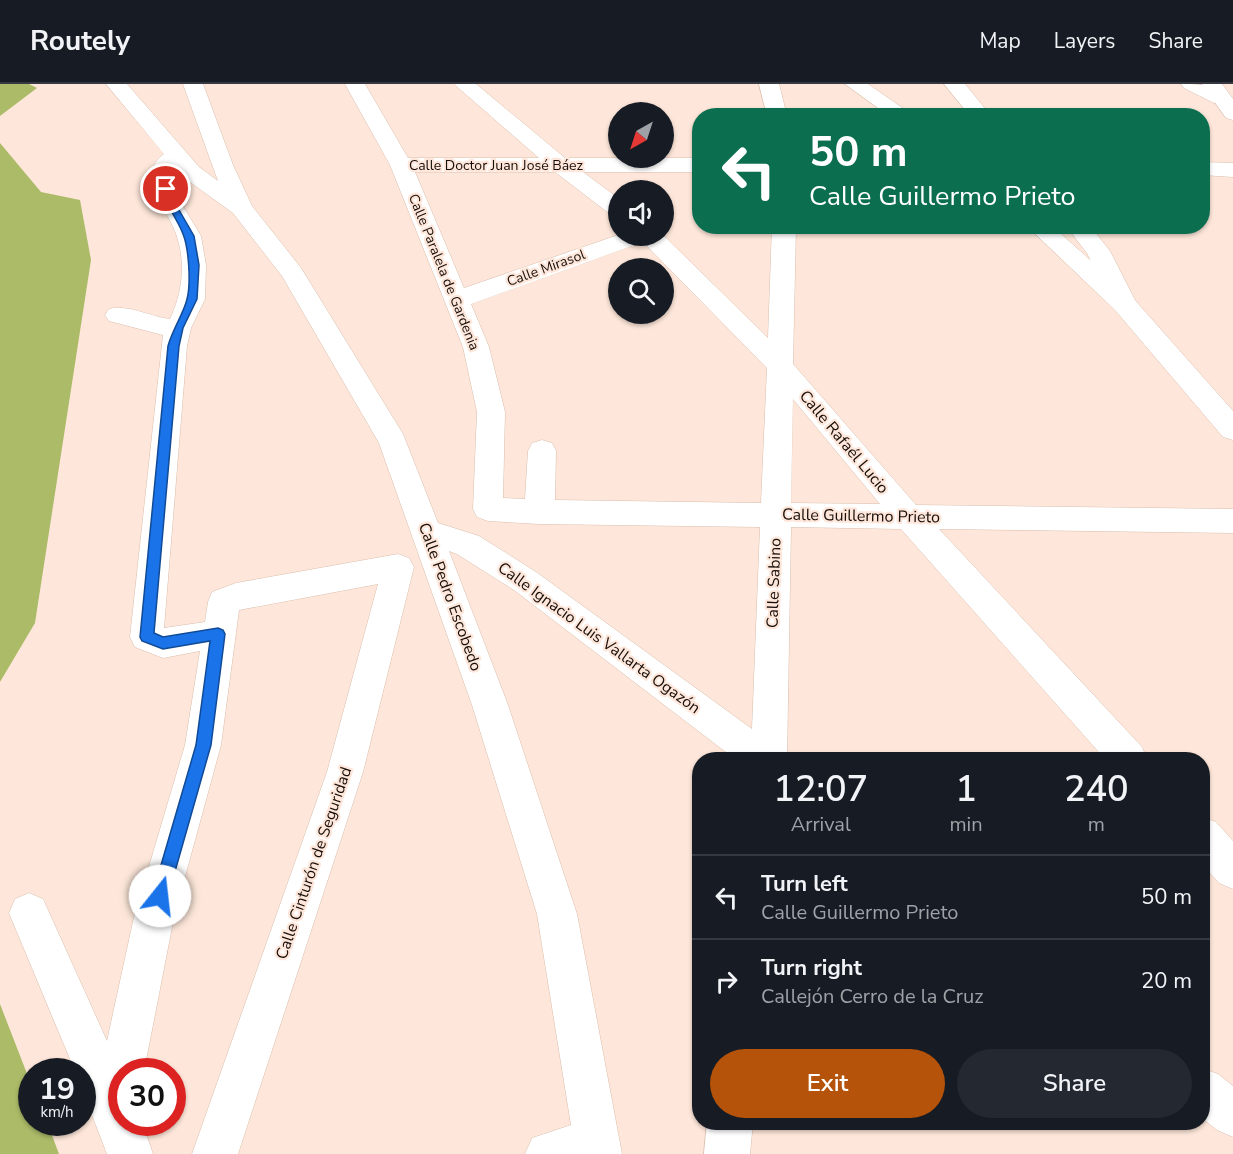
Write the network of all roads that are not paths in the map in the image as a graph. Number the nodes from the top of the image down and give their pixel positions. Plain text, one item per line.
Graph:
1 (116, 84) edge
2 (193, 84) edge
3 (355, 84) edge
4 (464, 84) edge
5 (769, 84) edge
6 (855, 84) edge
7 (954, 84) edge
8 (1191, 84) edge
9 (1222, 99) edge
10 (775, 108) edge
11 (892, 108) edge
12 (974, 108) edge
13 (177, 155) junction
14 (401, 165) junction
15 (560, 165) junction
16 (692, 165) edge
17 (1210, 169) edge
18 (1233, 170) edge
19 (608, 201) edge
20 (241, 208) junction
21 (784, 234) edge
22 (1047, 234) edge
23 (1084, 234) edge
24 (609, 246) edge
25 (661, 246) edge
26 (456, 300) junction
27 (1124, 304) junction
28 (118, 315) dead end
29 (178, 328) junction
30 (782, 368) junction
31 (1233, 430) edge
32 (542, 451) dead end
33 (488, 508) joint
34 (539, 512) junction
35 (776, 515) junction
36 (908, 516) junction
37 (1233, 521) edge
38 (427, 531) junction
39 (221, 618) junction
40 (755, 752) edge
41 (770, 752) edge
42 (1124, 752) edge
43 (1210, 845) edge
44 (1233, 869) edge
45 (29, 913) dead end
46 (125, 1058) edge
47 (108, 1084) edge
48 (1210, 1096) edge
49 (1233, 1114) edge
50 (729, 1130) edge
51 (598, 1148) edge
52 (215, 1154) edge
53 (548, 1154) edge
54 (727, 1154) edge

1 - 13 street
2 - 20 street, Calle Pedro Escobedo
3 - 14 street, Calle Paralela de Gardenia
4 - 15 street
5 - 10 street
6 - 11 street
7 - 12 street
8 - 9 street
13 - 20 street
13 - 29 street
14 - 15 street, Calle Doctor Juan José Báez
14 - 26 street, Calle Paralela de Gardenia
15 - 16 street, Calle Doctor Juan José Báez
15 - 19 street
17 - 18 street
20 - 38 street, Calle Pedro Escobedo
21 - 30 street, Calle Sabino
22 - 27 street
23 - 27 street
24 - 26 street, Calle Mirasol
25 - 30 street, Calle Rafaél Lucio
26 - 33 street, Calle Paralela de Gardenia
27 - 31 street
28 - 29 street
29 - 39 street
30 - 35 street, Calle Sabino
30 - 36 street, Calle Rafaél Lucio
32 - 34 street
33 - 34 street, Calle Guillermo Prieto
34 - 35 street, Calle Guillermo Prieto
35 - 36 street, Calle Guillermo Prieto
35 - 41 street, Calle Sabino
36 - 37 street, Calle Guillermo Prieto
36 - 42 street, Calle Rafaél Lucio
38 - 40 street, Calle Ignacio Luis Vallarta Ogazón
38 - 51 street, Calle Pedro Escobedo
39 - 46 street
39 - 52 street, Calle Cinturón de Seguridad
43 - 44 street
45 - 47 street
48 - 49 street
50 - 54 street
51 - 53 street

